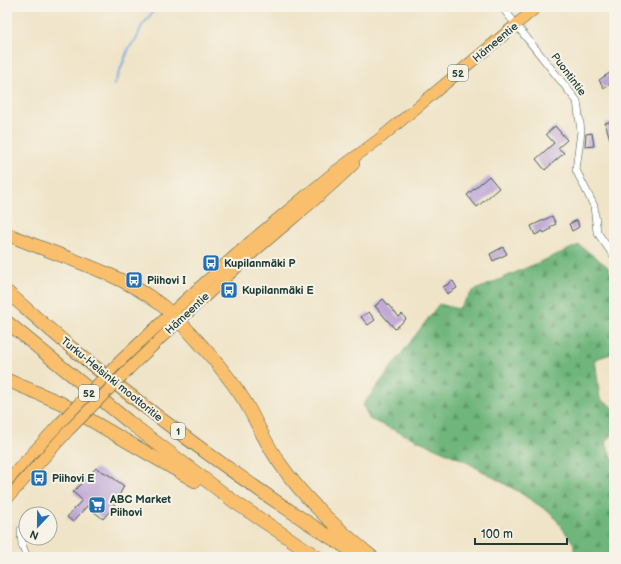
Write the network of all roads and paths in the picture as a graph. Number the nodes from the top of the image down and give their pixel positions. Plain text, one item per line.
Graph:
1 (502, 7) edge
2 (537, 7) edge
3 (516, 25) junction
4 (7, 234) edge
5 (614, 256) edge
6 (7, 292) edge
7 (175, 317) junction
8 (7, 322) edge
9 (7, 380) edge
10 (7, 388) edge
11 (34, 392) junction
12 (7, 481) edge
13 (7, 499) edge
14 (236, 503) junction
15 (22, 546) edge
16 (28, 557) edge
17 (317, 557) edge
18 (360, 557) edge
19 (372, 557) edge

1 - 3 street, Puontintie
2 - 3 main road, Hämeentie / 52
3 - 5 street, Puontintie
3 - 7 main road, Hämeentie / 52
4 - 7 highway
6 - 18 highway, Turku-Helsinki moottoritie / 1
7 - 12 main road, Hämeentie / 52, bridge
7 - 13 main road, Hämeentie / 52, bridge
7 - 19 highway
8 - 14 highway, Turku-Helsinki moottoritie / 1
9 - 11 highway
10 - 11 highway
11 - 14 highway
14 - 17 highway, Turku-Helsinki moottoritie / 1
15 - 16 street

